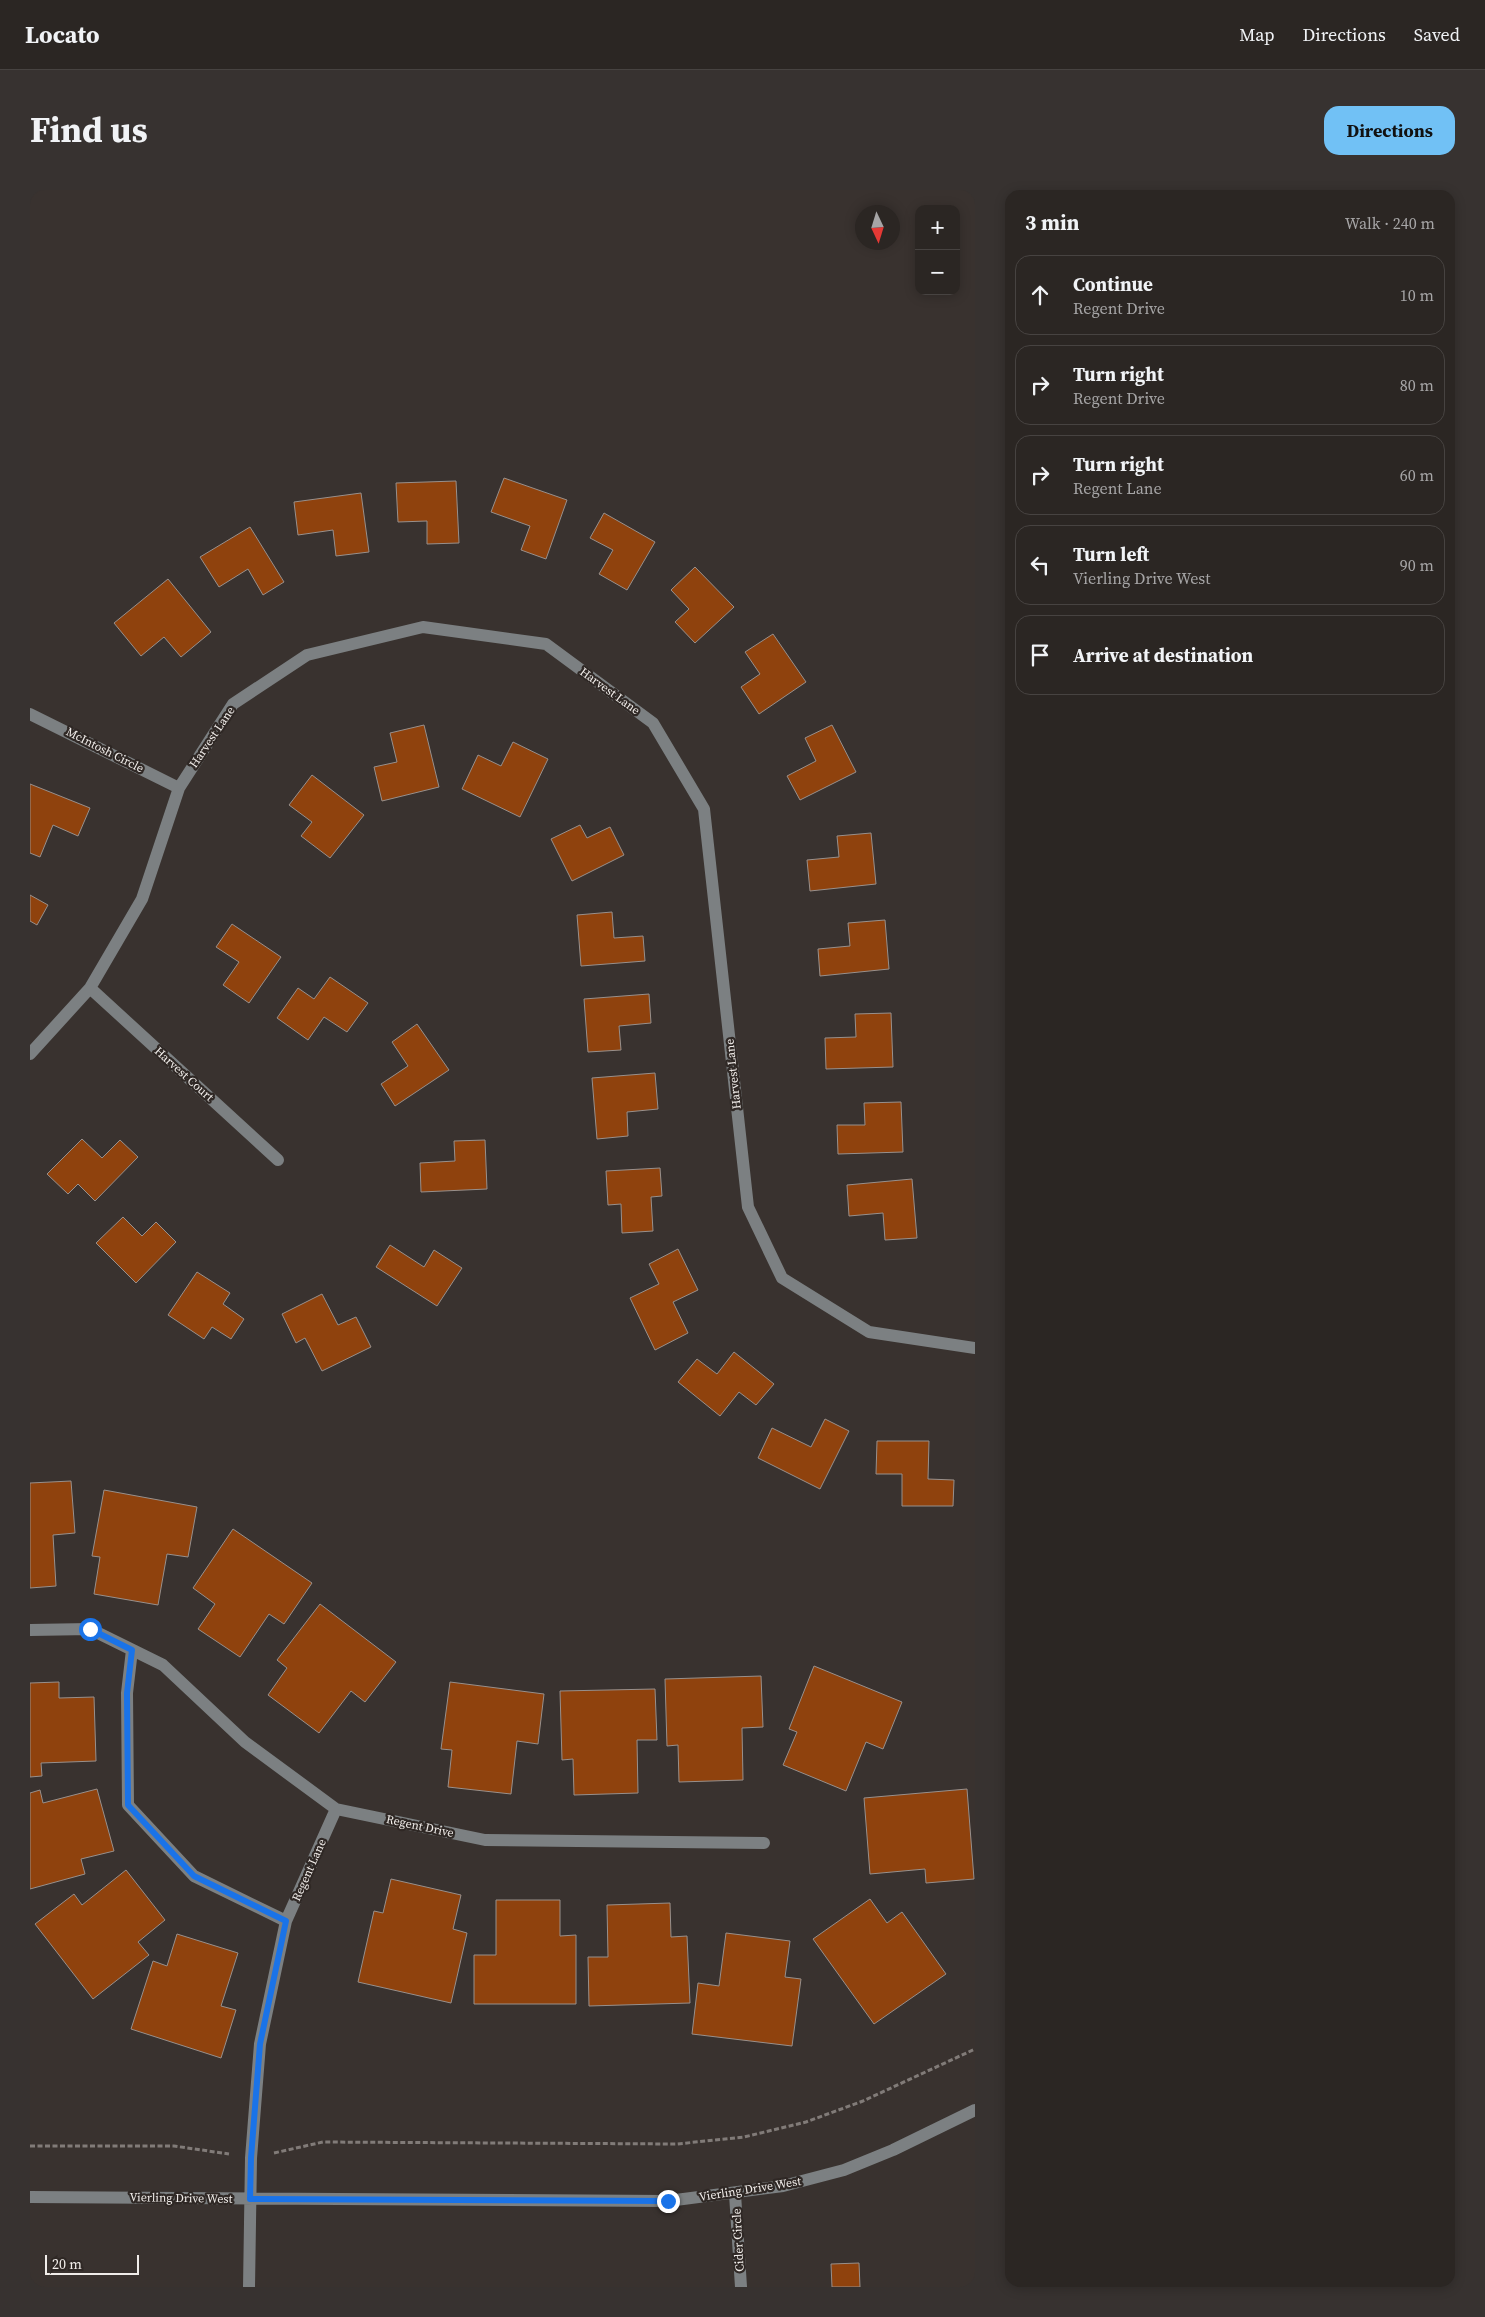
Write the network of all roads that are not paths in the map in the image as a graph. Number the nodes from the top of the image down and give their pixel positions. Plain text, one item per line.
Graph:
1 (30, 714) edge
2 (178, 788) junction
3 (90, 988) junction
4 (30, 1054) edge
5 (278, 1160) dead end
6 (975, 1348) edge
7 (30, 1630) edge
8 (132, 1650) junction
9 (336, 1809) junction
10 (764, 1843) dead end
11 (286, 1921) junction
12 (975, 2110) edge
13 (735, 2194) junction
14 (30, 2197) edge
15 (250, 2199) junction
16 (249, 2287) edge
17 (741, 2287) edge

1 - 2 street, McIntosh Circle
2 - 3 street, Harvest Lane
2 - 6 street, Harvest Lane
3 - 4 street, Harvest Lane
3 - 5 street, Harvest Court
7 - 8 street, Regent Drive
8 - 9 street, Regent Drive
8 - 11 street
9 - 10 street, Regent Drive
9 - 11 street, Regent Lane
11 - 15 street, Regent Lane
12 - 13 street, Vierling Drive West
13 - 15 street, Vierling Drive West
13 - 17 street, Cider Circle
14 - 15 street, Vierling Drive West
15 - 16 street, Regent Lane

